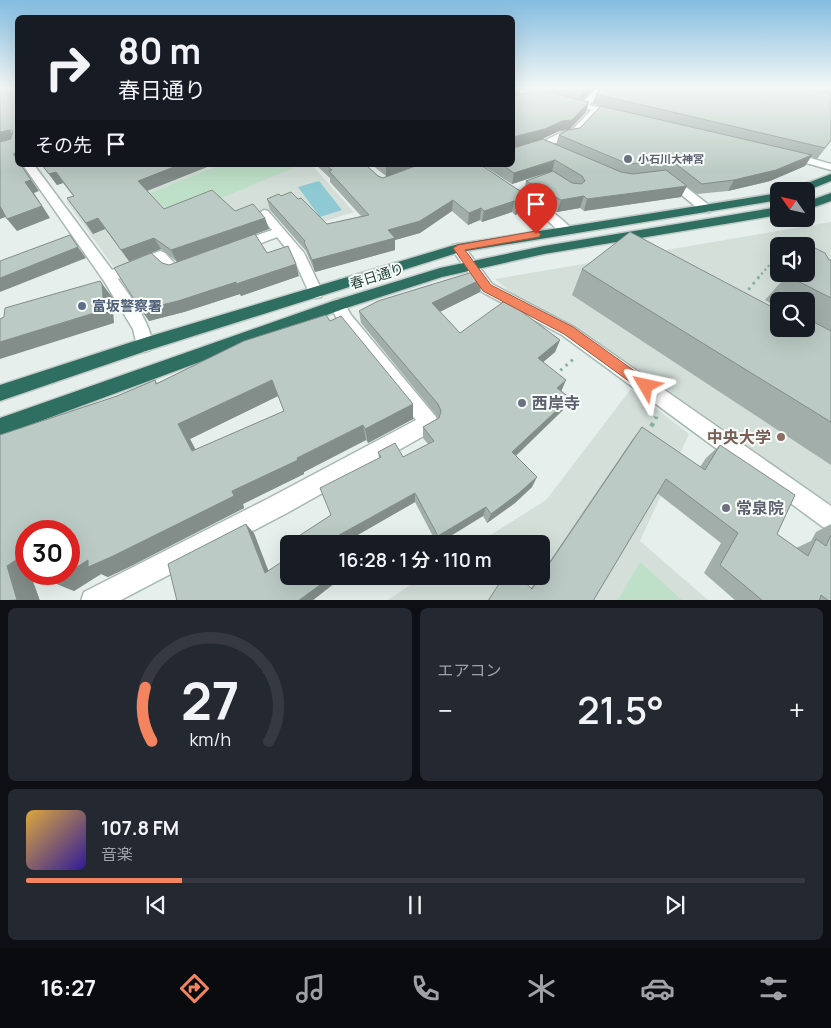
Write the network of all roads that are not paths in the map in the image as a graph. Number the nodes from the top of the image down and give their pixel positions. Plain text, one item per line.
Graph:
1 (591, 116) edge
2 (544, 147) edge
3 (780, 153) edge
4 (831, 166) edge
5 (29, 167) edge
6 (654, 176) edge
7 (831, 177) edge
8 (815, 183) edge
9 (527, 185) edge
10 (770, 198) edge
11 (831, 198) edge
12 (815, 203) edge
13 (706, 209) junction
14 (770, 212) edge
15 (264, 214) edge
16 (566, 230) junction
17 (280, 232) junction
18 (458, 248) junction
19 (228, 251) edge
20 (202, 261) edge
21 (470, 265) junction
22 (109, 277) junction
23 (316, 293) junction
24 (338, 305) junction
25 (144, 345) junction
26 (0, 393) edge
27 (0, 427) edge
28 (831, 519) edge
29 (93, 600) edge

1 - 2 street
3 - 4 street
5 - 22 street
6 - 13 street
7 - 8 highway
9 - 16 street
10 - 13 highway, 春日通り
11 - 12 highway
13 - 16 highway, 春日通り
14 - 21 highway, 春日通り
15 - 17 street
16 - 18 highway, 春日通り
17 - 19 street
17 - 23 street
18 - 21 street
18 - 23 highway, 春日通り
20 - 22 street
21 - 24 highway, 春日通り
21 - 28 street
22 - 25 street
23 - 25 highway, 春日通り
24 - 27 highway, 春日通り
24 - 29 street
25 - 26 highway, 春日通り

